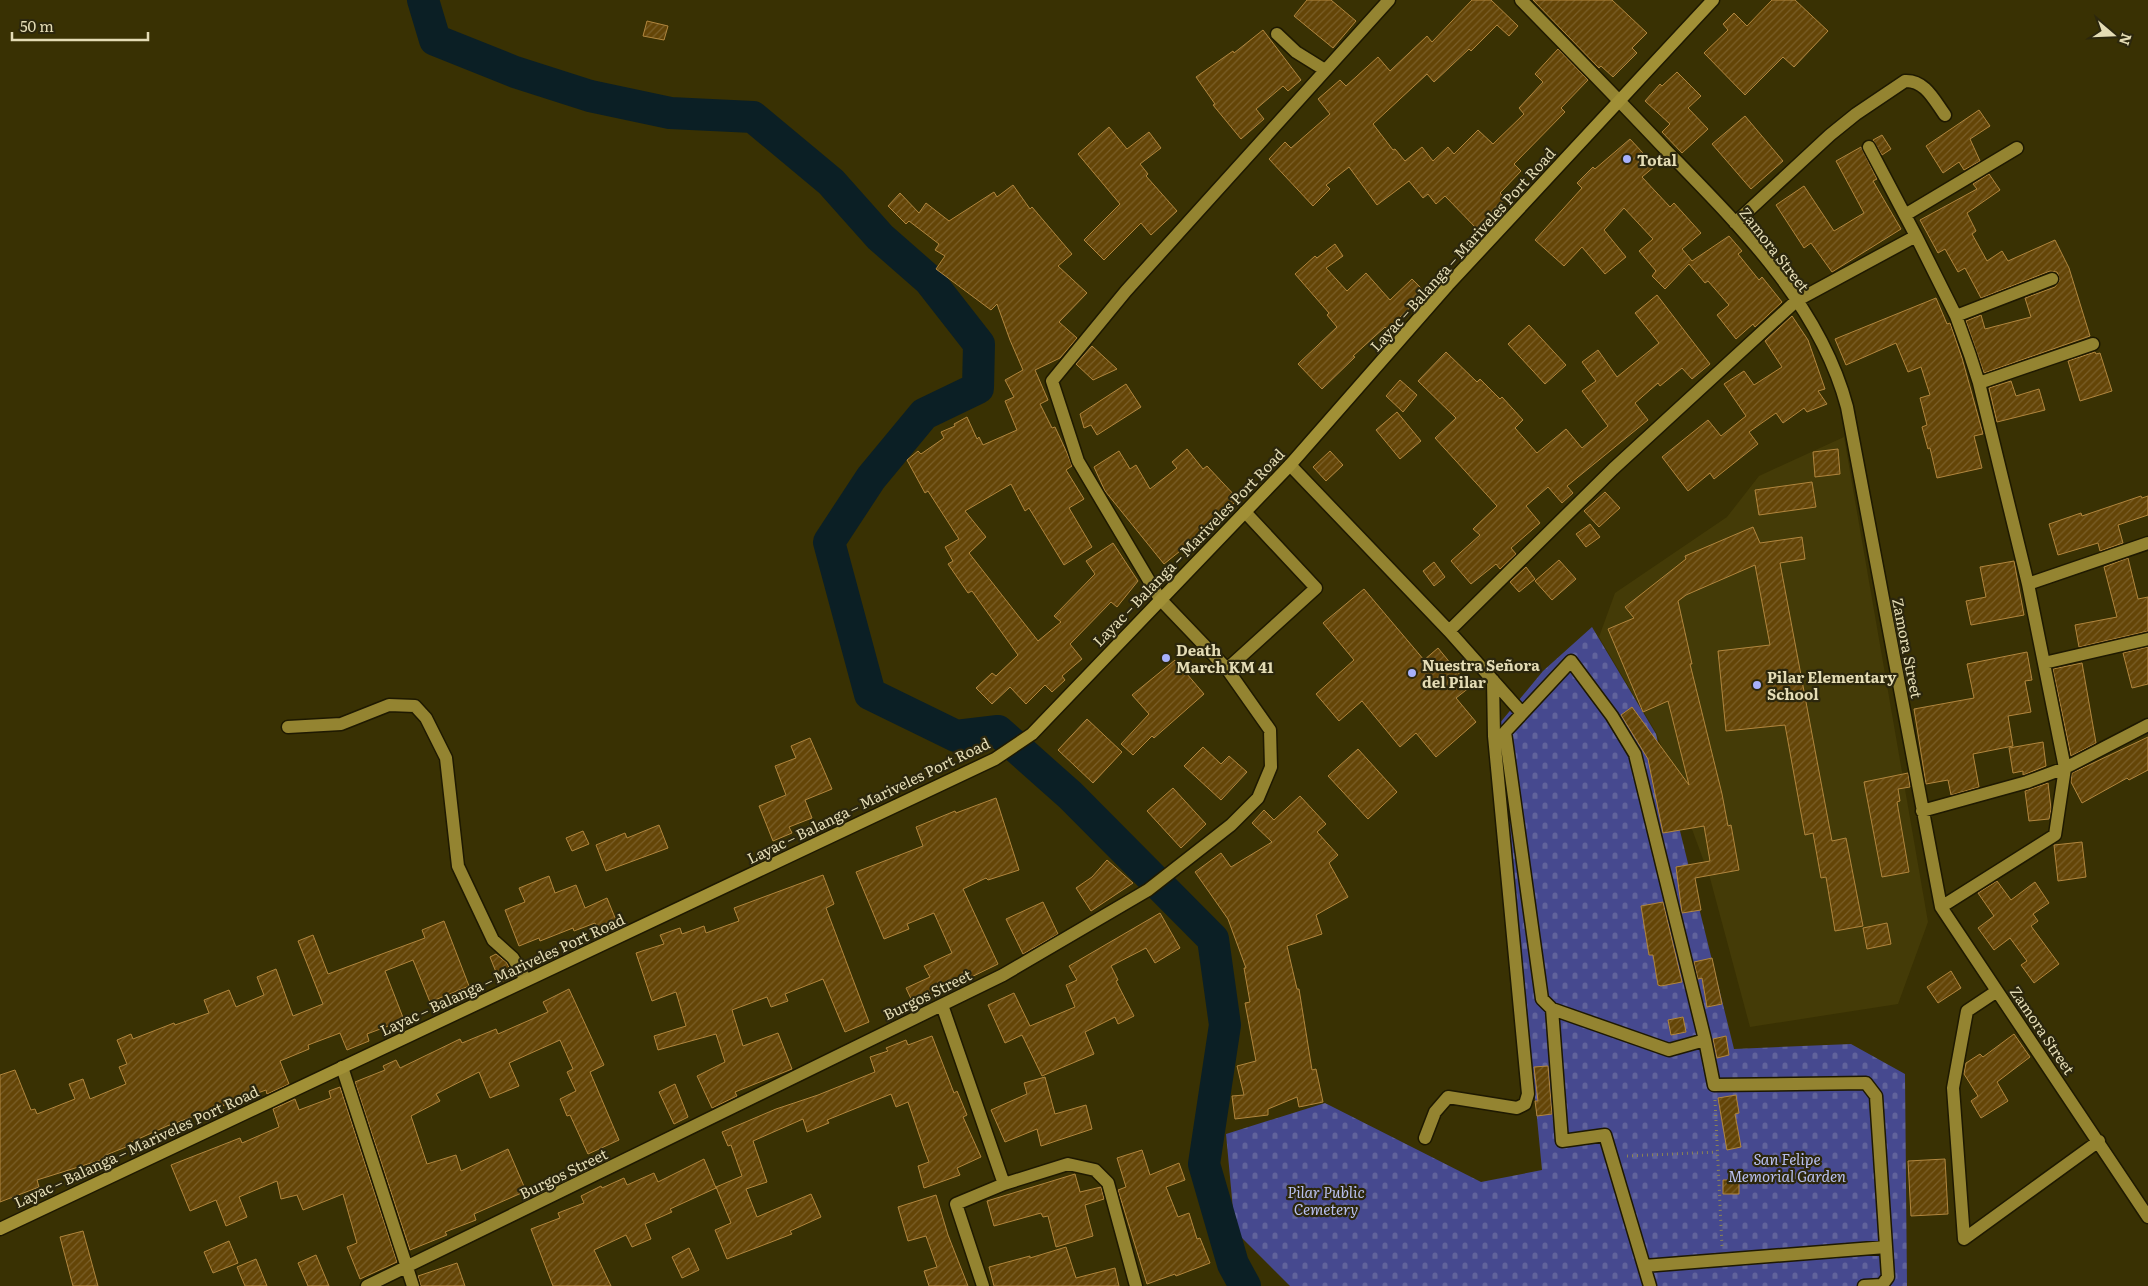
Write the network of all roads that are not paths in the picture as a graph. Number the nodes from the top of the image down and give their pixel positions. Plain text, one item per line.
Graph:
1 (1388, 0) edge
2 (1521, 0) edge
3 (1713, 0) edge
4 (1277, 34) dead end
5 (1325, 70) junction
6 (1619, 100) junction
7 (1945, 114) dead end
8 (1869, 147) dead end
9 (2017, 148) dead end
10 (1905, 216) junction
11 (1735, 223) junction
12 (1916, 236) junction
13 (2052, 279) dead end
14 (1796, 301) junction
15 (1956, 316) junction
16 (2092, 344) dead end
17 (1979, 383) junction
18 (1290, 465) junction
19 (1245, 512) junction
20 (2148, 543) edge
21 (2028, 584) junction
22 (1160, 599) junction
23 (1449, 631) junction
24 (2148, 638) edge
25 (2044, 663) junction
26 (1227, 670) junction
27 (1493, 680) junction
28 (1522, 713) junction
29 (2148, 725) edge
30 (288, 727) dead end
31 (2065, 768) junction
32 (1922, 812) junction
33 (1942, 907) junction
34 (526, 980) junction
35 (1997, 990) junction
36 (1542, 999) junction
37 (942, 1005) junction
38 (1520, 1005) junction
39 (1552, 1009) junction
40 (1705, 1040) junction
41 (342, 1067) junction
42 (1425, 1138) dead end
43 (2099, 1142) junction
44 (1004, 1184) junction
45 (2148, 1217) edge
46 (0, 1229) edge
47 (1886, 1247) junction
48 (1644, 1266) junction
49 (407, 1267) junction
50 (367, 1286) edge
51 (413, 1286) edge
52 (983, 1286) edge
53 (1136, 1286) edge
54 (1650, 1286) edge
55 (1864, 1286) edge

1 - 5 street
2 - 6 street, Zamora Street
3 - 6 main road, Layac – Balanga – Mariveles Port Road
4 - 5 street
5 - 22 street, Burgos Street
6 - 11 street, Zamora Street
6 - 18 main road, Layac – Balanga – Mariveles Port Road
7 - 11 street
8 - 10 street
9 - 10 street
10 - 12 street
11 - 14 street, Zamora Street
12 - 14 street
12 - 15 street
13 - 15 street
14 - 23 street
14 - 32 street, Zamora Street
15 - 17 street
16 - 17 street
17 - 21 street
18 - 19 main road, Layac – Balanga – Mariveles Port Road
18 - 23 street
19 - 22 main road, Layac – Balanga – Mariveles Port Road
19 - 26 street
20 - 21 street
21 - 25 street
22 - 26 street, Burgos Street
22 - 34 main road, Layac – Balanga – Mariveles Port Road
23 - 27 street
24 - 25 street
25 - 31 street
26 - 37 street, Burgos Street
27 - 28 street
27 - 38 street
28 - 36 street
28 - 40 street
29 - 31 street
30 - 34 street
31 - 32 street
31 - 33 street
32 - 33 street, Zamora Street
33 - 35 street, Zamora Street
34 - 41 main road, Layac – Balanga – Mariveles Port Road
35 - 43 street, Zamora Street
35 - 43 street
36 - 38 street
36 - 39 street
37 - 44 street
37 - 49 street, Burgos Street
38 - 42 street
39 - 40 street
39 - 48 street
40 - 47 street
41 - 46 main road, Layac – Balanga – Mariveles Port Road
41 - 49 street
43 - 45 street, Zamora Street
44 - 52 street
44 - 53 street
47 - 48 street
47 - 55 street
48 - 54 street
49 - 50 street, Burgos Street
49 - 51 street

